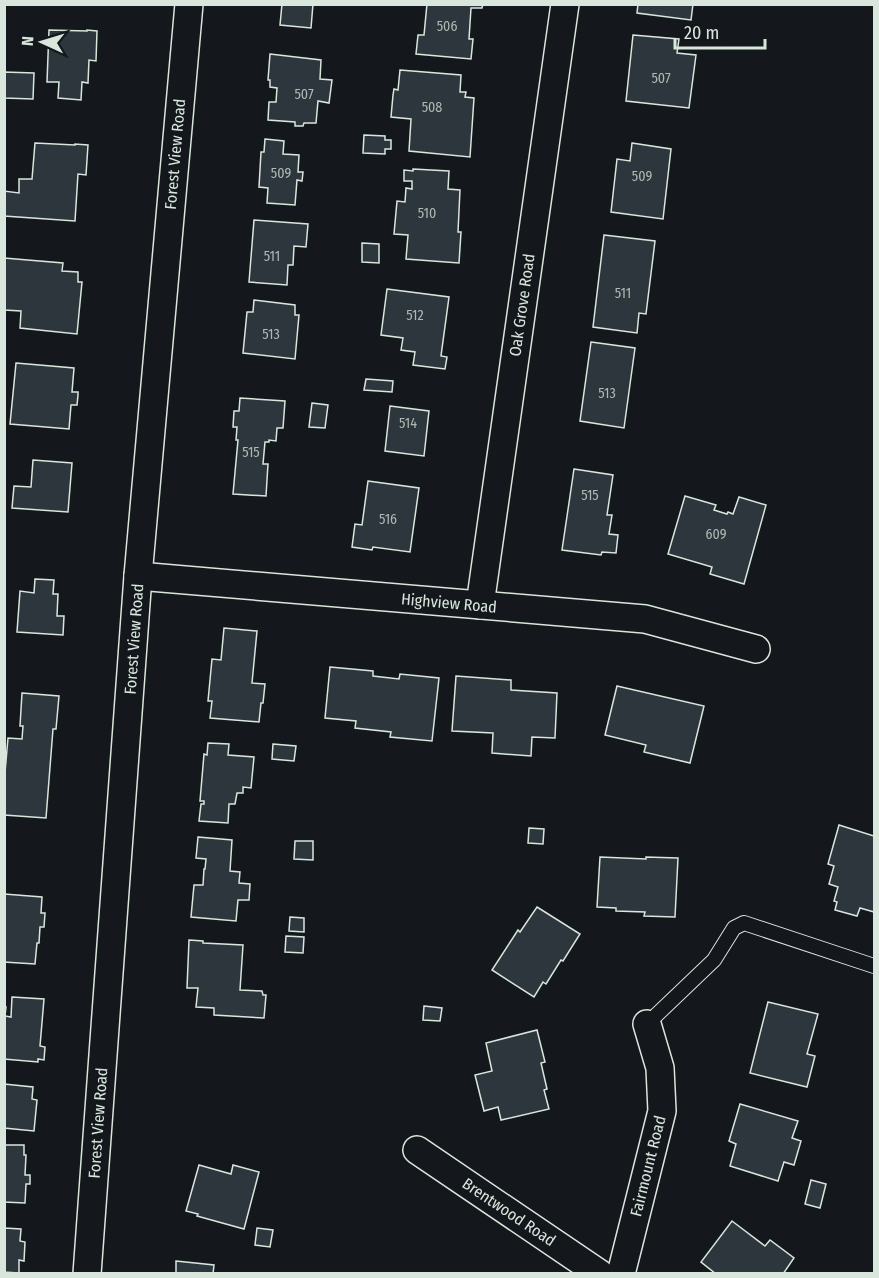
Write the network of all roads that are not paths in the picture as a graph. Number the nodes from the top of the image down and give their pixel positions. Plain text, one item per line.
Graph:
1 (189, 4) edge
2 (565, 4) edge
3 (138, 576) junction
4 (480, 606) junction
5 (756, 649) dead end
6 (874, 966) edge
7 (647, 1024) joint
8 (417, 1150) dead end
9 (87, 1274) edge
10 (600, 1274) edge
11 (621, 1274) edge

1 - 3 street, Forest View Road
2 - 4 street, Oak Grove Road
3 - 4 street, Highview Road
3 - 9 street, Forest View Road
4 - 5 street, Highview Road
6 - 7 lane
7 - 11 street, Fairmount Road
8 - 10 street, Brentwood Road

